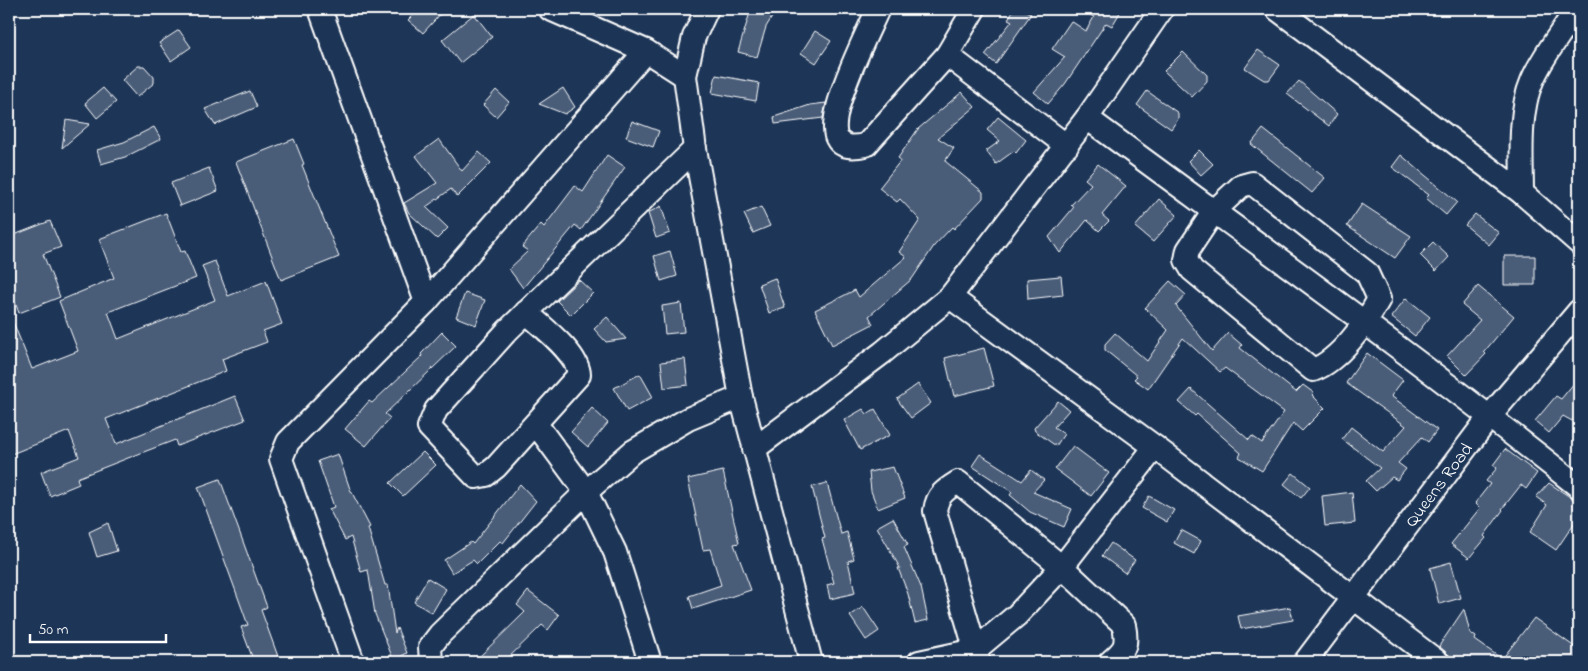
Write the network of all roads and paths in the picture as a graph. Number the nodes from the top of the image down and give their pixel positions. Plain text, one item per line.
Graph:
1 (320, 9) edge
2 (550, 9) edge
3 (707, 9) edge
4 (878, 9) edge
5 (974, 9) edge
6 (1162, 9) edge
7 (1277, 9) edge
8 (1576, 9) edge
9 (646, 51) junction
10 (947, 55) junction
11 (686, 76) junction
12 (1087, 118) junction
13 (1067, 146) junction
14 (695, 149) junction
15 (1522, 193) junction
16 (1214, 211) junction
17 (1579, 243) edge
18 (950, 297) junction
19 (426, 302) junction
20 (1579, 311) edge
21 (526, 312) junction
22 (1366, 322) junction
23 (740, 397) junction
24 (1490, 416) junction
25 (536, 424) junction
26 (1155, 447) junction
27 (754, 448) junction
28 (1579, 487) edge
29 (586, 492) junction
30 (1062, 567) junction
31 (1353, 598) junction
32 (977, 656) edge
33 (353, 662) edge
34 (431, 662) edge
35 (650, 662) edge
36 (811, 662) edge
37 (919, 662) edge
38 (1110, 662) edge
39 (1304, 662) edge
40 (1438, 662) edge

1 - 19 street
2 - 9 street
3 - 11 street
4 - 10 street
5 - 10 street
6 - 12 street
7 - 15 street
8 - 15 street
9 - 11 street
9 - 19 street
10 - 13 street
11 - 14 street
12 - 13 street
12 - 16 street
13 - 18 street
14 - 21 street
14 - 23 street
15 - 17 street
16 - 22 street
16 - 22 street
16 - 22 street
18 - 26 street
18 - 27 street
19 - 33 street
20 - 24 street, Queens Road
21 - 25 street
21 - 25 street
22 - 24 street
23 - 27 street
23 - 29 street
24 - 28 street
24 - 31 street, Queens Road
25 - 29 street
26 - 30 street
26 - 31 street
27 - 36 street
29 - 34 street
29 - 35 street
30 - 32 street
30 - 32 street
30 - 38 street
31 - 39 street, Queens Road
31 - 40 street
32 - 37 street

